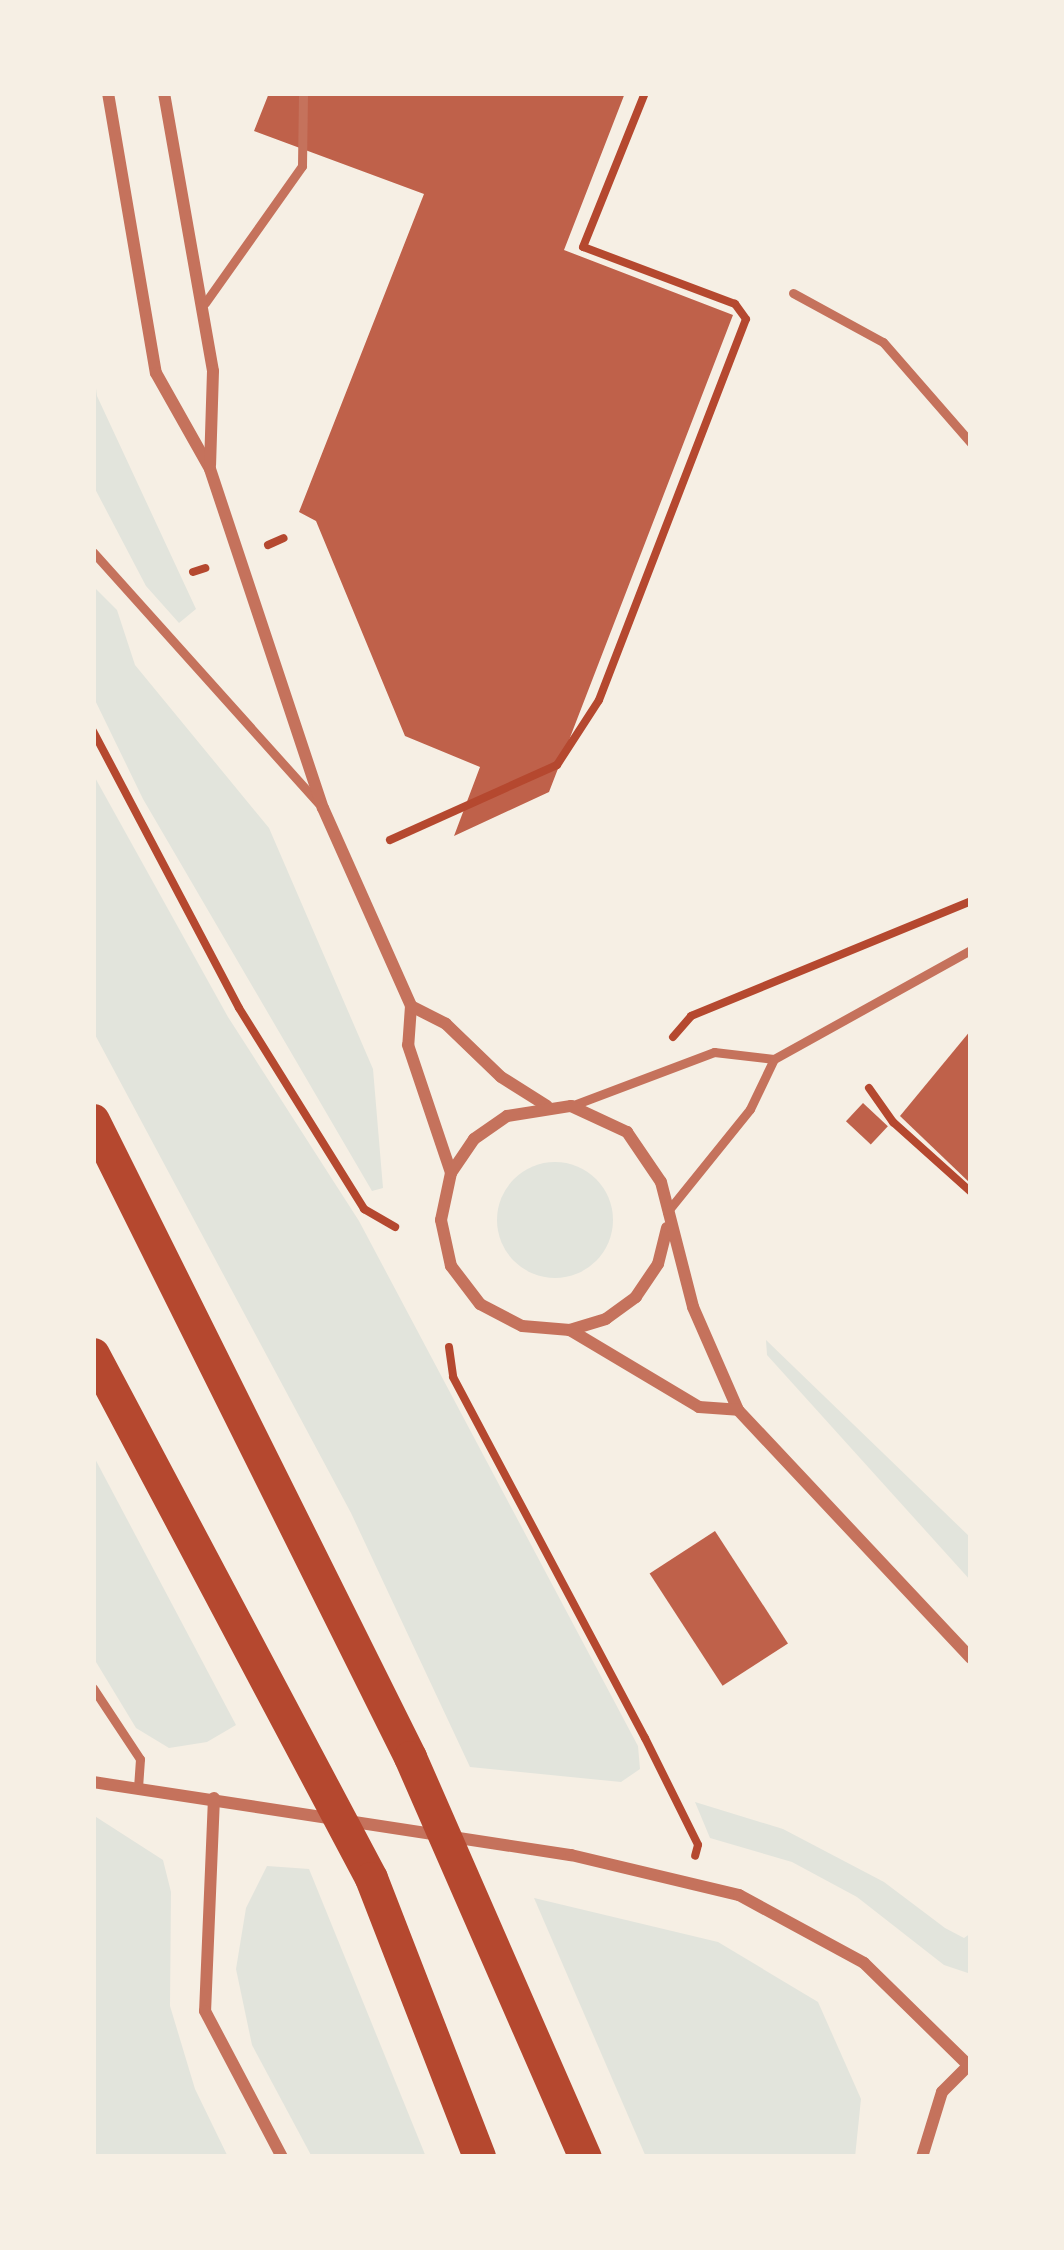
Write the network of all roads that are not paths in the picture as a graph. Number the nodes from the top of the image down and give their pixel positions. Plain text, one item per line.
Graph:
1 (108, 93) edge
2 (164, 93) edge
3 (303, 93) edge
4 (793, 293) dead end
5 (205, 303) junction
6 (971, 443) edge
7 (210, 469) junction
8 (93, 552) edge
9 (322, 808) junction
10 (971, 950) edge
11 (411, 1006) junction
12 (774, 1059) junction
13 (547, 1106) junction
14 (571, 1106) junction
15 (93, 1120) edge
16 (451, 1173) junction
17 (667, 1212) junction
18 (667, 1228) junction
19 (570, 1330) junction
20 (93, 1354) edge
21 (737, 1411) junction
22 (971, 1658) edge
23 (93, 1688) edge
24 (93, 1782) edge
25 (138, 1787) junction
26 (214, 1798) junction
27 (970, 2064) edge
28 (282, 2157) edge
29 (479, 2157) edge
30 (585, 2157) edge
31 (922, 2157) edge

1 - 7 street
2 - 5 street
3 - 5 lane
4 - 6 lane
5 - 7 street
7 - 9 street
8 - 9 lane
9 - 11 street
10 - 12 lane
11 - 13 street
11 - 16 street
12 - 14 lane
12 - 17 lane
13 - 14 street
13 - 16 street
14 - 17 street
15 - 30 highway
16 - 19 street
17 - 18 street
18 - 19 street
18 - 21 street
19 - 21 street
20 - 29 highway
21 - 22 street
23 - 25 lane
24 - 25 street
25 - 26 street
26 - 27 street
26 - 28 street
27 - 31 street

